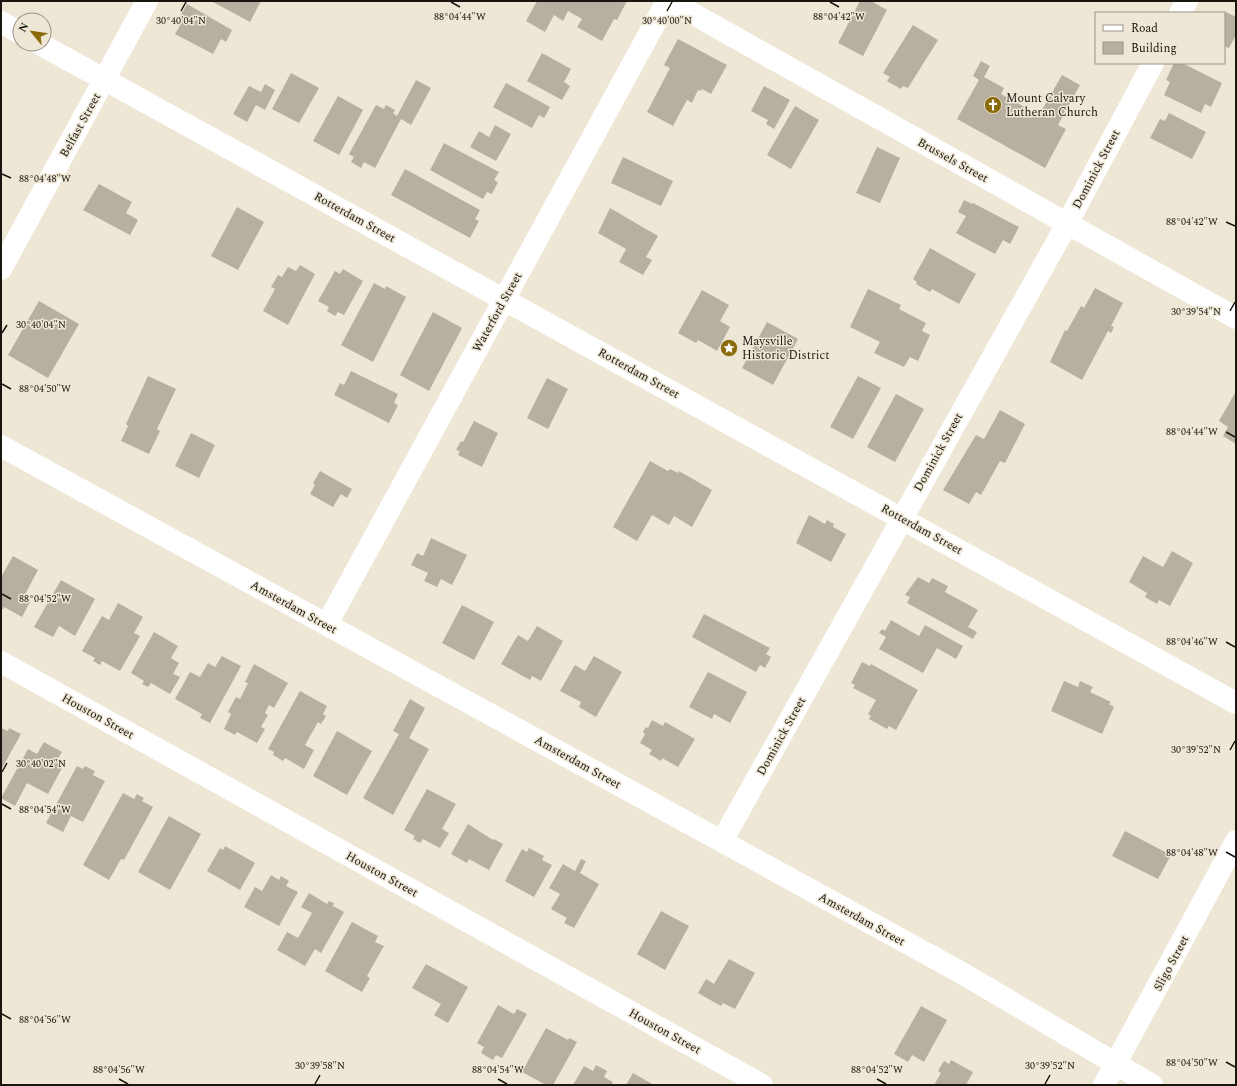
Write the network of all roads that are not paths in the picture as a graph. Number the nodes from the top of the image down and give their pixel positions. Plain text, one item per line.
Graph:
1 (147, 1) edge
2 (668, 1) edge
3 (1187, 1) edge
4 (1181, 12) edge
5 (1, 22) edge
6 (12, 28) edge
7 (52, 51) edge
8 (1153, 64) edge
9 (105, 80) junction
10 (1067, 224) junction
11 (1, 269) edge
12 (504, 299) junction
13 (1236, 318) edge
14 (1, 446) edge
15 (902, 518) junction
16 (327, 624) junction
17 (1, 662) edge
18 (1236, 703) edge
19 (722, 841) junction
20 (1236, 841) edge
21 (1116, 1064) junction
22 (762, 1085) edge
23 (1104, 1085) edge
24 (1152, 1085) edge

1 - 9 street, Belfast Street
2 - 10 street, Brussels Street
2 - 12 street, Waterford Street
3 - 4 street
5 - 6 street
7 - 9 street, Rotterdam Street
8 - 10 street, Dominick Street
9 - 11 street, Belfast Street
9 - 12 street, Rotterdam Street
10 - 13 street, Brussels Street
10 - 15 street, Dominick Street
12 - 15 street, Rotterdam Street
12 - 16 street, Waterford Street
14 - 16 street, Amsterdam Street
15 - 18 street, Rotterdam Street
15 - 19 street, Dominick Street
16 - 19 street, Amsterdam Street
17 - 22 street, Houston Street
19 - 21 street, Amsterdam Street
20 - 21 street, Sligo Street
21 - 23 street, Sligo Street
21 - 24 street, Amsterdam Street

